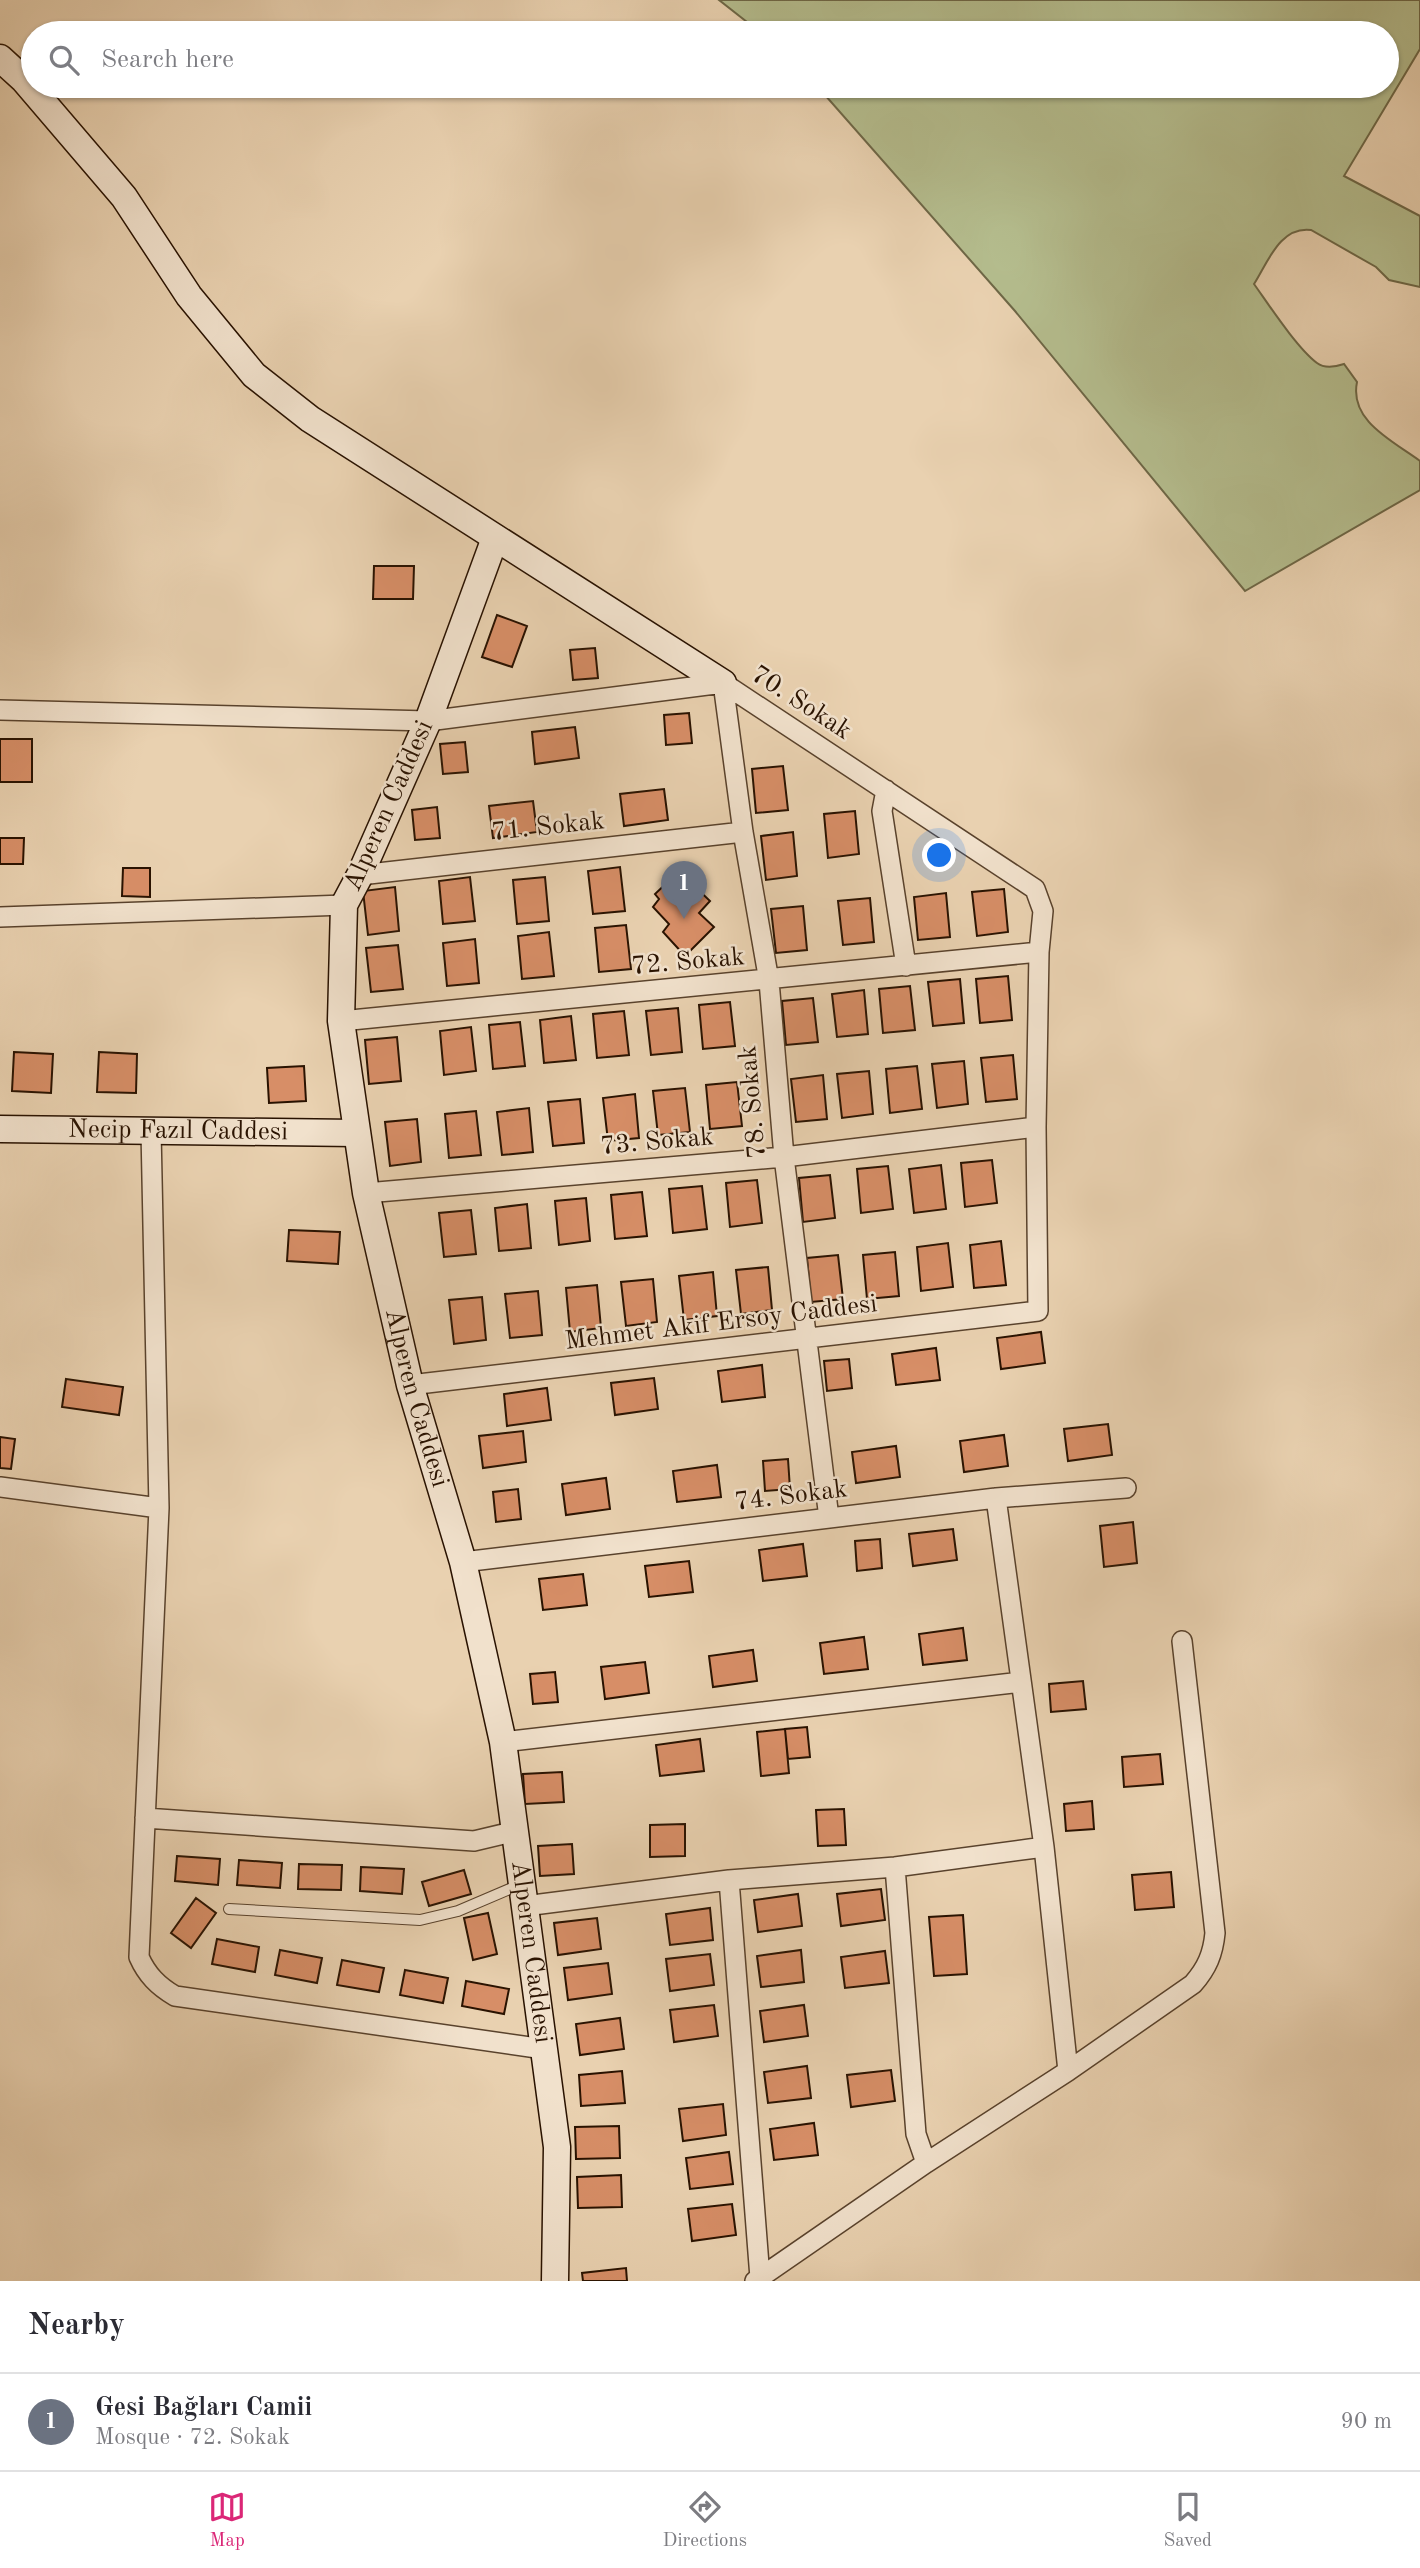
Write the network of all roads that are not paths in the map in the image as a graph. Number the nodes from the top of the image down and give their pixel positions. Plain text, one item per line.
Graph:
1 (0, 58) edge
2 (21, 77) edge
3 (39, 98) edge
4 (495, 538) junction
5 (723, 683) junction
6 (0, 710) edge
7 (428, 720) junction
8 (886, 790) junction
9 (743, 832) junction
10 (360, 875) junction
11 (344, 905) junction
12 (0, 917) edge
13 (1039, 952) junction
14 (906, 966) junction
15 (769, 981) junction
16 (341, 1021) junction
17 (1036, 1127) junction
18 (0, 1129) edge
19 (151, 1131) junction
20 (356, 1133) junction
21 (784, 1157) junction
22 (366, 1193) junction
23 (807, 1339) junction
24 (410, 1385) junction
25 (0, 1487) edge
26 (1126, 1488) dead end
27 (996, 1498) junction
28 (159, 1508) junction
29 (829, 1518) junction
30 (463, 1562) junction
31 (1182, 1641) dead end
32 (1021, 1682) junction
33 (503, 1742) junction
34 (145, 1818) junction
35 (516, 1831) junction
36 (1044, 1847) junction
37 (895, 1867) junction
38 (729, 1880) junction
39 (524, 1894) junction
40 (229, 1909) dead end
41 (544, 2049) junction
42 (1068, 2071) junction
43 (926, 2163) junction
44 (758, 2279) edge
45 (555, 2281) edge

1 - 2 street
3 - 4 street
4 - 5 street
4 - 7 street, Alperen Caddesi
5 - 7 street, 70. Sokak
5 - 8 street, 70. Sokak
5 - 9 street, 78. Sokak
6 - 7 street, 70. Sokak
7 - 10 street, Alperen Caddesi
8 - 13 street, 70. Sokak
8 - 14 street
9 - 10 street, 71. Sokak
9 - 15 street, 78. Sokak
10 - 11 street, Alperen Caddesi
11 - 12 street
11 - 16 street, Alperen Caddesi
13 - 14 street, 72. Sokak
13 - 17 street
14 - 15 street, 72. Sokak
15 - 16 street, 72. Sokak
15 - 21 street, 78. Sokak
16 - 20 street, Alperen Caddesi
17 - 21 street, 73. Sokak
17 - 23 street, Mehmet Akif Ersoy Caddesi
18 - 19 street, Necip Fazıl Caddesi
19 - 20 street, Necip Fazıl Caddesi
19 - 28 street
20 - 22 street, Alperen Caddesi
21 - 22 street, 73. Sokak
21 - 23 street, 78. Sokak
22 - 24 street, Alperen Caddesi
23 - 24 street, Mehmet Akif Ersoy Caddesi
23 - 29 street, 78. Sokak
24 - 30 street, Alperen Caddesi
25 - 28 street
26 - 27 street, 74. Sokak
27 - 29 street, 74. Sokak
27 - 32 street
28 - 34 street
29 - 30 street, 74. Sokak
30 - 33 street, Alperen Caddesi
31 - 42 street
32 - 33 street
32 - 36 street
33 - 35 street, Alperen Caddesi
34 - 35 street
34 - 41 street
35 - 39 street, Alperen Caddesi
36 - 37 street
36 - 42 street
37 - 38 street
37 - 43 street
38 - 39 street
38 - 44 street
39 - 40 lane
39 - 41 street, Alperen Caddesi
41 - 45 street, Alperen Caddesi
42 - 43 street
43 - 44 street

